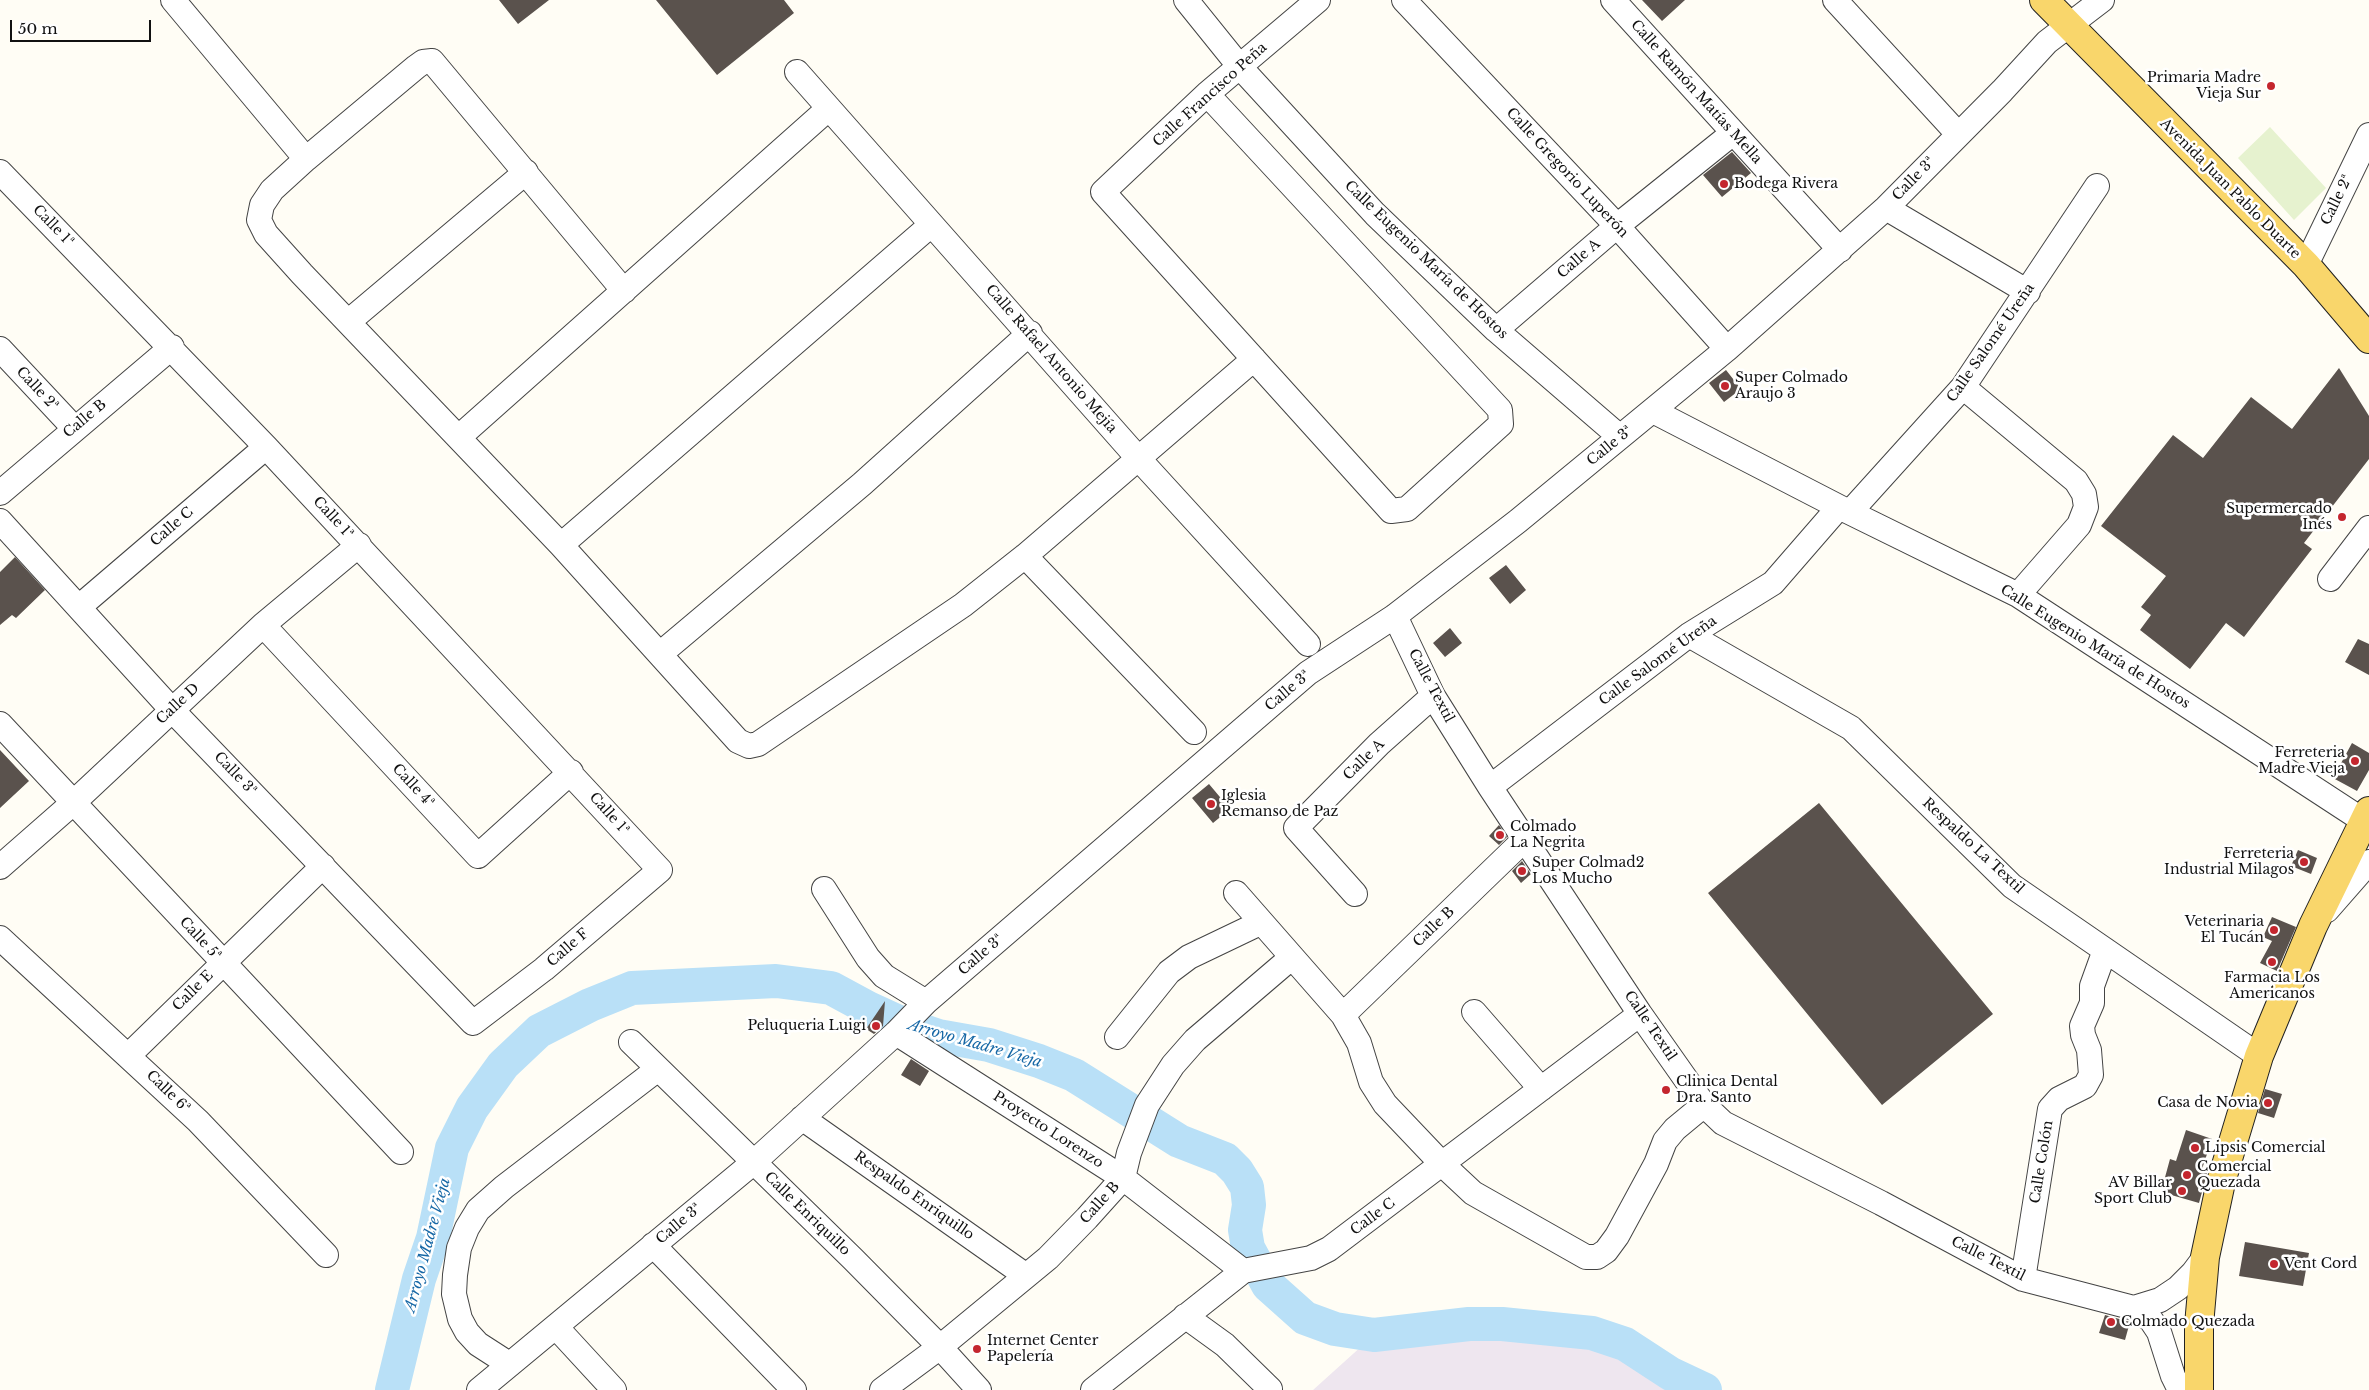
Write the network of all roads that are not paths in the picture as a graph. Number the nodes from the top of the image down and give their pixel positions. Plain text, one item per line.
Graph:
1 (173, 0) edge
2 (1186, 0) edge
3 (1318, 0) edge
4 (1404, 0) edge
5 (1613, 0) edge
6 (1835, 0) edge
7 (2044, 0) edge
8 (2102, 0) edge
9 (2069, 27) junction
10 (1240, 67) junction
11 (797, 72) dead end
12 (1207, 94) junction
13 (828, 109) junction
14 (1734, 133) junction
15 (1958, 134) junction
16 (2369, 136) edge
17 (306, 158) junction
18 (0, 172) edge
19 (526, 172) junction
20 (2096, 186) dead end
21 (1886, 208) junction
22 (931, 225) junction
23 (1617, 226) junction
24 (1840, 250) junction
25 (2306, 265) junction
26 (624, 291) junction
27 (2028, 292) junction
28 (348, 322) junction
29 (1496, 330) junction
30 (1030, 333) junction
31 (2369, 339) edge
32 (172, 347) junction
33 (0, 349) edge
34 (1727, 349) junction
35 (1254, 359) junction
36 (1963, 388) junction
37 (1653, 410) junction
38 (74, 428) junction
39 (459, 437) junction
40 (1620, 437) junction
41 (266, 447) junction
42 (1138, 458) junction
43 (0, 493) edge
44 (1845, 509) junction
45 (0, 522) edge
46 (2369, 528) edge
47 (359, 545) junction
48 (561, 545) junction
49 (1025, 556) junction
50 (2330, 579) dead end
51 (2018, 595) junction
52 (79, 607) junction
53 (1395, 616) junction
54 (263, 625) junction
55 (1689, 635) junction
56 (1308, 644) dead end
57 (660, 654) junction
58 (1433, 696) junction
59 (172, 710) junction
60 (0, 724) edge
61 (1194, 732) dead end
62 (571, 772) junction
63 (1490, 787) junction
64 (73, 803) junction
65 (2367, 816) edge
66 (1525, 839) junction
67 (2369, 862) edge
68 (322, 866) junction
69 (0, 867) edge
70 (660, 870) joint
71 (824, 889) dead end
72 (1236, 893) dead end
73 (1355, 894) dead end
74 (1260, 923) junction
75 (2313, 926) junction
76 (0, 938) edge
77 (2105, 950) junction
78 (1290, 958) junction
79 (222, 962) junction
80 (922, 1006) junction
81 (1474, 1012) dead end
82 (1640, 1014) junction
83 (1343, 1015) junction
84 (473, 1024) joint
85 (896, 1033) junction
86 (1117, 1037) dead end
87 (631, 1042) dead end
88 (128, 1055) junction
89 (2260, 1056) junction
90 (658, 1069) junction
91 (1540, 1089) junction
92 (1704, 1105) junction
93 (802, 1118) junction
94 (401, 1152) dead end
95 (754, 1162) junction
96 (1443, 1165) junction
97 (1124, 1178) junction
98 (653, 1245) junction
99 (326, 1255) dead end
100 (2205, 1257) junction
101 (1243, 1270) junction
102 (1025, 1275) junction
103 (2023, 1279) junction
104 (2134, 1308) junction
105 (1185, 1316) junction
106 (556, 1326) junction
107 (940, 1347) junction
108 (509, 1364) junction
109 (1270, 1389) edge
110 (479, 1390) edge
111 (614, 1390) edge
112 (794, 1390) edge
113 (882, 1390) edge
114 (979, 1390) edge
115 (1093, 1390) edge
116 (2180, 1390) edge
117 (2199, 1390) edge

1 - 17 street
2 - 10 street, Calle Eugenio María de Hostos
3 - 10 street, Calle Francisco Peña
4 - 23 street, Calle Gregorio Luperón
5 - 14 street, Calle Ramón Matías Mella
6 - 15 street
7 - 9 main road, Avenida Juan Pablo Duarte
8 - 9 street, Calle 3ª
9 - 15 street, Calle 3ª
9 - 25 main road, Avenida Juan Pablo Duarte
10 - 12 street, Calle Francisco Peña
10 - 29 street, Calle Eugenio María de Hostos
11 - 13 street, Calle Rafael Antonio Mejía
12 - 35 street, Calle Francisco Peña
12 - 35 street
13 - 22 street, Calle Rafael Antonio Mejía
13 - 26 street
14 - 23 street, Calle A
14 - 24 street, Calle Ramón Matías Mella
15 - 21 street, Calle 3ª
16 - 25 street, Calle 2ª
17 - 19 street
17 - 28 street
18 - 32 street, Calle 1ª
19 - 26 street
19 - 28 street
20 - 27 street, Calle Salomé Ureña
21 - 24 street, Calle 3ª
21 - 27 street
22 - 30 street, Calle Rafael Antonio Mejía
22 - 48 street
23 - 29 street, Calle A
23 - 34 street, Calle Gregorio Luperón
24 - 34 street, Calle 3ª
25 - 31 main road, Avenida Juan Pablo Duarte
26 - 39 street
27 - 36 street, Calle Salomé Ureña
28 - 39 street
29 - 40 street, Calle Eugenio María de Hostos
30 - 42 street, Calle Rafael Antonio Mejía
30 - 57 street
32 - 38 street, Calle B
32 - 41 street, Calle 1ª
33 - 38 street, Calle 2ª
34 - 37 street, Calle 3ª
35 - 42 street
36 - 44 street, Calle Salomé Ureña
36 - 51 street
37 - 40 street, Calle 3ª
37 - 44 street, Calle Eugenio María de Hostos
38 - 43 street, Calle B
39 - 48 street
40 - 53 street, Calle 3ª
41 - 47 street, Calle 1ª
41 - 52 street, Calle C
42 - 49 street
42 - 56 street, Calle Rafael Antonio Mejía
44 - 51 street, Calle Eugenio María de Hostos
44 - 55 street, Calle Salomé Ureña
45 - 52 street, Calle 3ª
46 - 50 street
47 - 54 street, Calle D
47 - 62 street, Calle 1ª
48 - 57 street
49 - 57 street
49 - 61 street
51 - 65 street, Calle Eugenio María de Hostos
52 - 59 street, Calle 3ª
53 - 58 street, Calle Textil
53 - 80 street, Calle 3ª
54 - 59 street, Calle D
54 - 62 street, Calle 4ª
55 - 63 street, Calle Salomé Ureña
55 - 77 street, Respaldo La Textil
58 - 63 street, Calle Textil
58 - 73 street, Calle A
59 - 64 street, Calle D
59 - 68 street, Calle 3ª
60 - 64 street, Calle 5ª
62 - 70 street, Calle 1ª
63 - 66 street, Calle Textil
64 - 69 street, Calle D
64 - 79 street, Calle 5ª
65 - 75 main road
66 - 82 street, Calle Textil
66 - 83 street, Calle B
67 - 75 street
68 - 79 street, Calle E
68 - 84 street, Calle 3ª
70 - 84 street, Calle F
71 - 80 street
72 - 74 street
74 - 78 street
74 - 86 street
75 - 89 main road
76 - 88 street, Calle 6ª
77 - 89 street, Respaldo La Textil
77 - 103 street, Calle Colón
78 - 83 street
78 - 97 street, Calle B
79 - 88 street, Calle E
79 - 94 street, Calle 5ª
80 - 85 street, Calle 3ª
81 - 91 street
82 - 91 street, Calle C
82 - 92 street, Calle Textil
83 - 96 street
85 - 93 street, Calle 3ª
85 - 97 street, Proyecto Lorenzo
87 - 90 street, Calle Enriquillo
88 - 99 street, Calle 6ª
89 - 100 main road
90 - 95 street, Calle Enriquillo
90 - 108 street
91 - 96 street, Calle C
92 - 96 street
92 - 103 street, Calle Textil
93 - 95 street, Calle 3ª
93 - 102 street, Respaldo Enriquillo
95 - 98 street, Calle 3ª
95 - 107 street, Calle Enriquillo
96 - 101 street, Calle C
97 - 101 street, Proyecto Lorenzo
97 - 102 street, Calle B
98 - 106 street, Calle 3ª
98 - 112 street
100 - 104 street
100 - 117 main road
101 - 105 street
102 - 107 street, Calle B
103 - 104 street, Calle Textil
104 - 116 street, Calle Textil
105 - 109 street
105 - 115 street
106 - 108 street, Calle 3ª
106 - 111 street
107 - 113 street, Calle B
107 - 114 street, Calle Enriquillo
108 - 110 street, Calle 3ª

